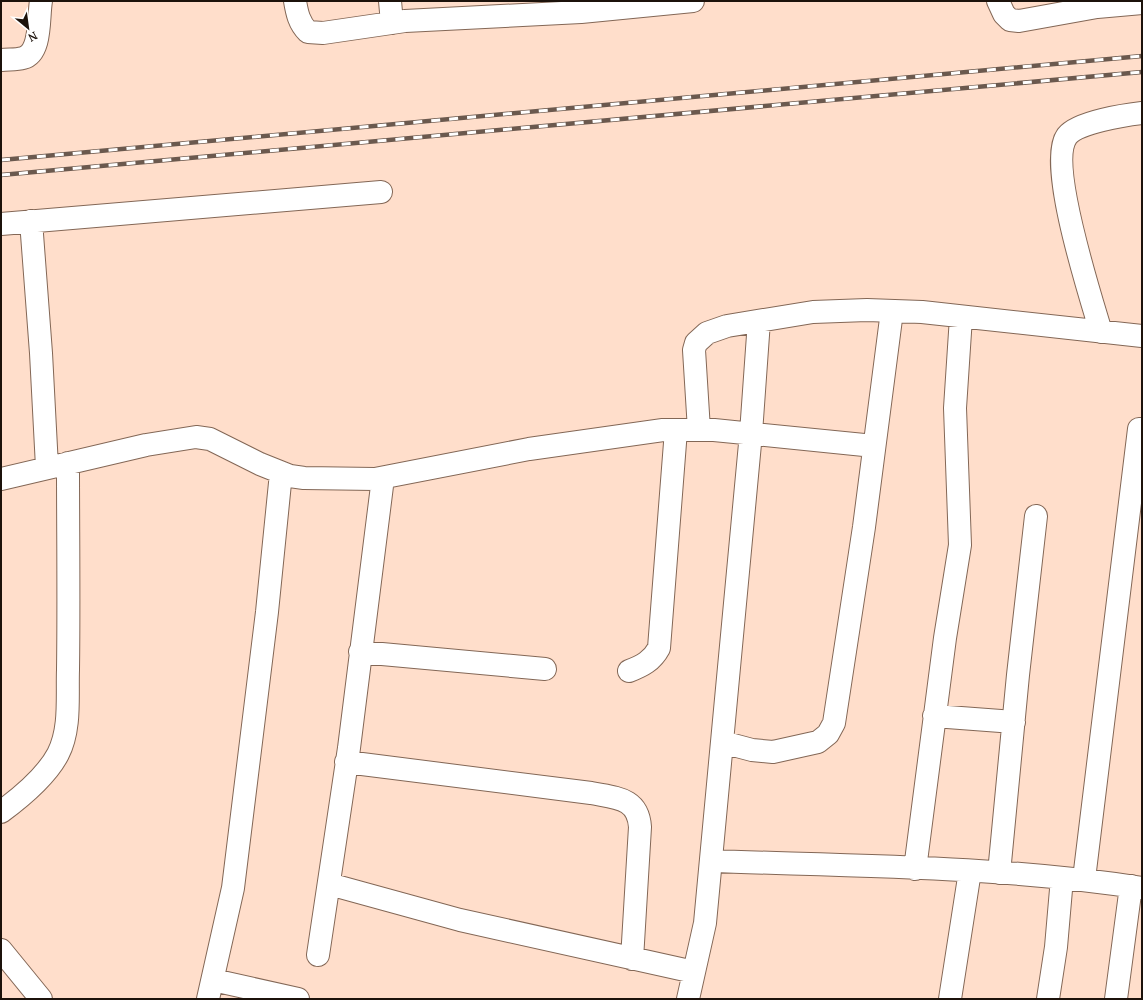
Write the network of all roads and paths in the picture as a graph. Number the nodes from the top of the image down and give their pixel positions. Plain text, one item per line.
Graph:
1 (41, 1) edge
2 (295, 1) edge
3 (390, 1) edge
4 (693, 1) edge
5 (998, 1) edge
6 (1142, 3) edge
7 (564, 7) edge
8 (392, 23) junction
9 (1, 60) edge
10 (1142, 113) edge
11 (381, 192) dead end
12 (31, 221) junction
13 (1, 224) edge
14 (892, 311) junction
15 (961, 317) junction
16 (759, 321) junction
17 (1102, 332) junction
18 (1142, 336) edge
19 (1139, 429) dead end
20 (676, 430) junction
21 (699, 430) junction
22 (751, 434) junction
23 (874, 446) junction
24 (68, 462) junction
25 (47, 467) junction
26 (281, 473) junction
27 (383, 478) junction
28 (1, 479) edge
29 (1036, 516) dead end
30 (360, 652) junction
31 (545, 669) dead end
32 (628, 671) dead end
33 (934, 716) junction
34 (1014, 722) junction
35 (722, 742) junction
36 (346, 762) junction
37 (1, 812) edge
38 (711, 861) junction
39 (915, 869) junction
40 (970, 871) junction
41 (1000, 873) junction
42 (1062, 878) junction
43 (1084, 879) junction
44 (329, 884) junction
45 (1136, 887) edge
46 (1, 950) edge
47 (318, 955) dead end
48 (632, 959) junction
49 (694, 972) junction
50 (211, 990) edge
51 (41, 999) edge
52 (298, 999) edge
53 (688, 999) edge
54 (950, 999) edge
55 (1048, 999) edge
56 (1116, 999) edge

1 - 9 street
2 - 8 street
3 - 8 street
4 - 7 street
5 - 6 street
7 - 8 street
10 - 17 street
11 - 12 street
12 - 13 street
12 - 25 street
14 - 15 street
14 - 16 street
14 - 23 street
15 - 17 street
15 - 33 street
16 - 21 street
16 - 22 street
17 - 18 street
19 - 43 street
20 - 21 street
20 - 27 street
20 - 32 street
21 - 22 street
22 - 23 street
22 - 35 street
23 - 35 street
24 - 25 street
24 - 26 street
24 - 37 street
25 - 28 street
26 - 27 street
26 - 50 street
27 - 30 street
29 - 34 street
30 - 31 street
30 - 36 street
33 - 34 street
33 - 39 street
34 - 41 street
35 - 38 street
36 - 44 street
36 - 48 street
38 - 39 street
38 - 49 street
39 - 40 street
40 - 41 street
40 - 54 street
41 - 42 street
42 - 43 street
42 - 55 street
43 - 45 street
44 - 47 street
44 - 48 street
45 - 56 street
46 - 51 street
48 - 49 street
49 - 53 street
50 - 52 street

